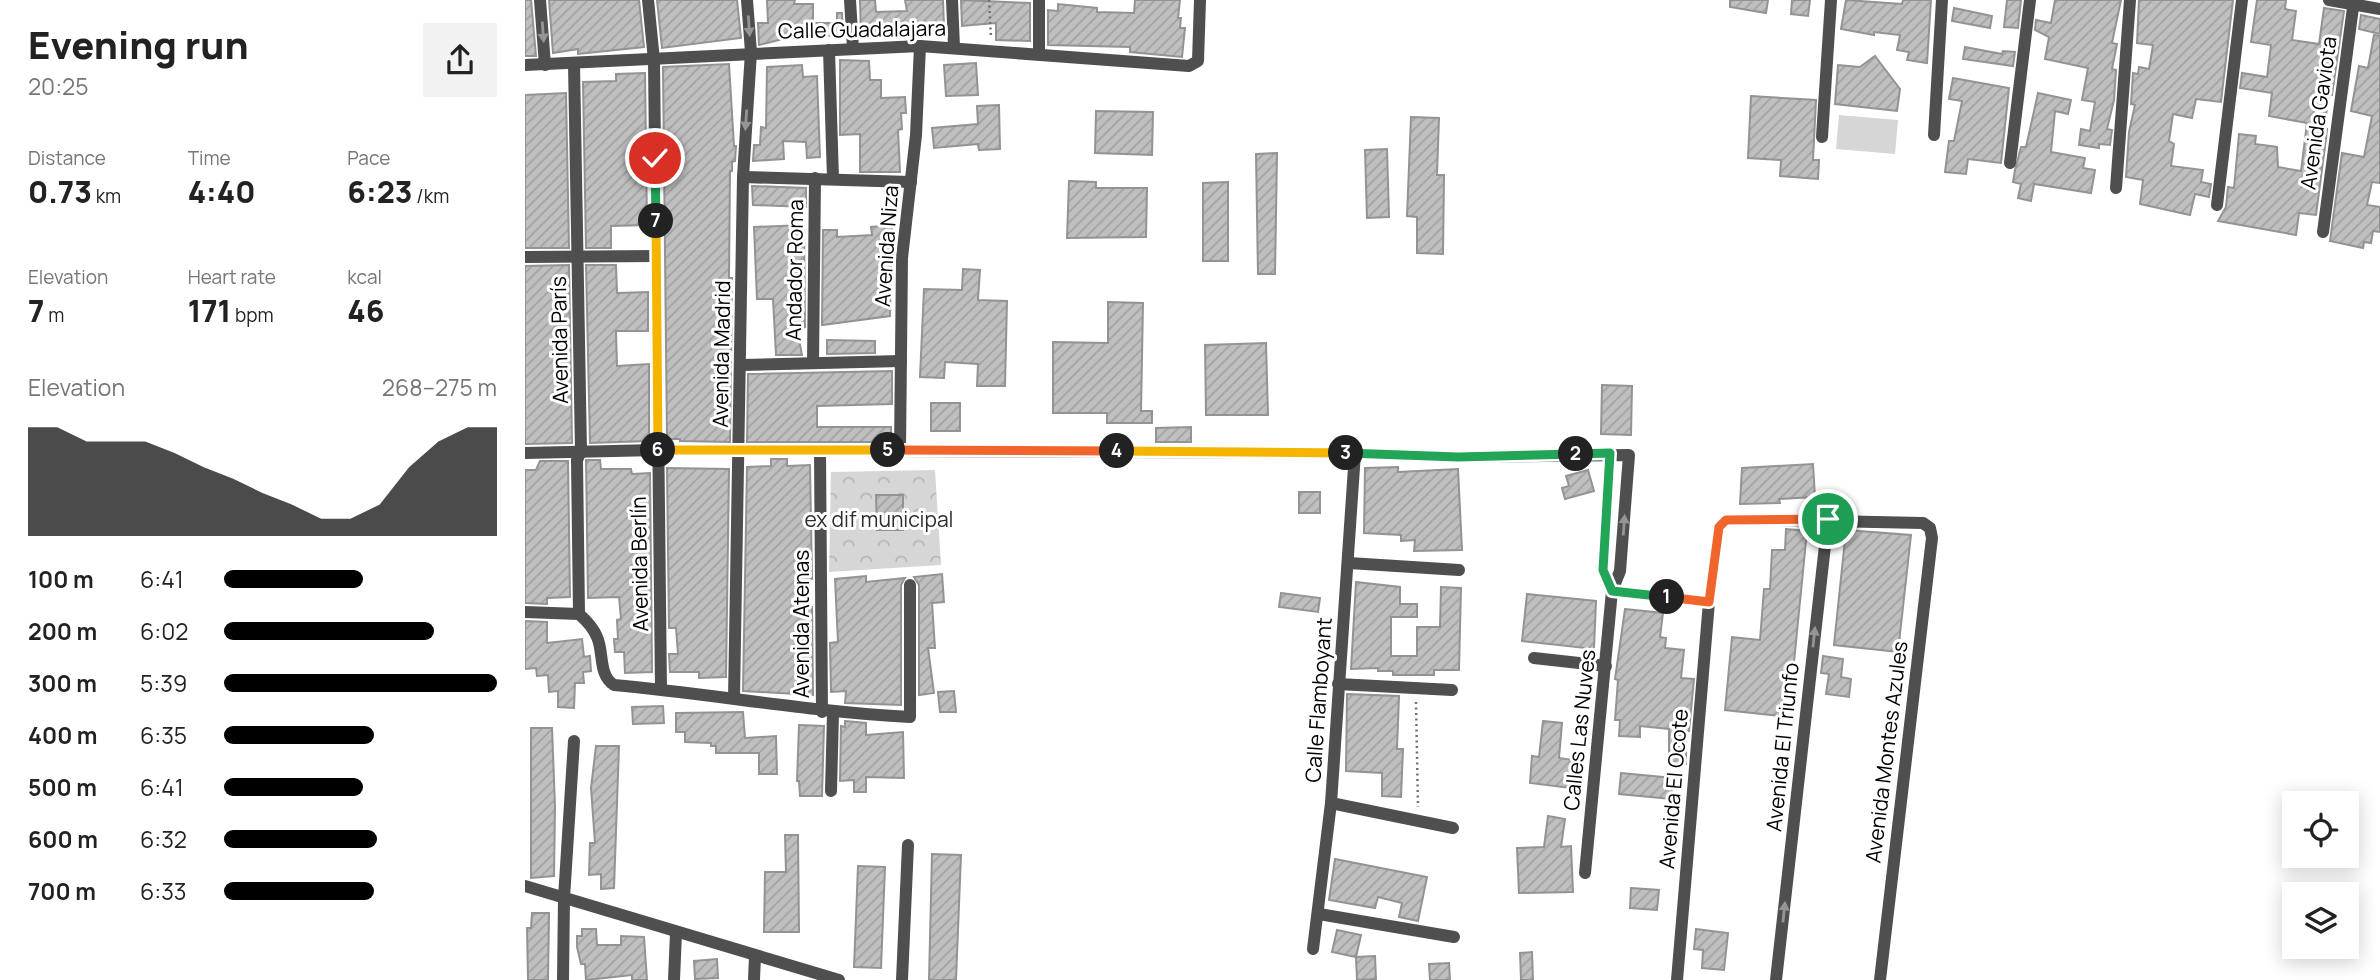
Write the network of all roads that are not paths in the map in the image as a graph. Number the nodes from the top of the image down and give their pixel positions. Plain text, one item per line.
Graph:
1 (540, 0) edge
2 (648, 0) edge
3 (747, 0) edge
4 (850, 0) edge
5 (952, 0) edge
6 (1039, 0) edge
7 (1200, 0) edge
8 (1831, 0) edge
9 (1942, 0) edge
10 (2029, 0) edge
11 (2130, 0) edge
12 (2242, 0) edge
13 (2329, 0) edge
14 (2354, 2) edge
15 (2380, 9) edge
16 (920, 46) junction
17 (954, 47) junction
18 (853, 48) junction
19 (829, 50) junction
20 (751, 52) junction
21 (1039, 52) junction
22 (654, 60) junction
23 (574, 64) junction
24 (525, 65) edge
25 (545, 65) junction
26 (1934, 135) dead end
27 (1822, 137) dead end
28 (2010, 163) dead end
29 (743, 177) junction
30 (815, 178) junction
31 (833, 179) junction
32 (911, 182) junction
33 (2116, 188) dead end
34 (2217, 205) dead end
35 (2323, 232) dead end
36 (656, 256) junction
37 (525, 257) edge
38 (578, 257) junction
39 (901, 361) junction
40 (813, 363) junction
41 (742, 365) junction
42 (657, 450) junction
43 (900, 450) junction
44 (581, 451) junction
45 (740, 452) junction
46 (820, 452) junction
47 (525, 453) edge
48 (1355, 453) junction
49 (1610, 453) junction
50 (1828, 519) junction
51 (1349, 563) junction
52 (1459, 570) dead end
53 (910, 585) dead end
54 (1612, 591) junction
55 (1709, 602) junction
56 (525, 612) edge
57 (579, 614) junction
58 (1534, 658) dead end
59 (1606, 666) junction
60 (1338, 684) junction
61 (661, 689) junction
62 (1452, 690) dead end
63 (734, 698) junction
64 (828, 713) junction
65 (574, 741) dead end
66 (831, 791) dead end
67 (1331, 803) junction
68 (1453, 828) dead end
69 (908, 845) dead end
70 (1585, 873) dead end
71 (525, 886) edge
72 (564, 898) junction
73 (1319, 914) junction
74 (675, 933) junction
75 (1454, 937) dead end
76 (1313, 949) dead end
77 (755, 956) junction
78 (563, 980) edge
79 (674, 980) edge
80 (754, 980) edge
81 (839, 980) edge
82 (902, 980) edge
83 (1677, 980) edge
84 (1776, 980) edge
85 (1879, 980) edge

1 -> 25 street
2 - 22 street, Avenida Berlín
3 -> 20 street, Avenida Madrid
4 - 18 street
5 - 17 street
6 - 21 street
7 - 21 street, Calle Guadalajara
8 - 27 street
9 - 26 street
10 - 28 street
11 - 33 street
12 - 34 street
13 - 14 street
14 - 15 street
14 - 35 street, Avenida Gaviota
16 - 17 street, Calle Guadalajara
16 - 18 street, Calle Guadalajara
16 - 32 street, Avenida Niza
17 - 21 street, Calle Guadalajara
18 - 19 street, Calle Guadalajara
19 - 20 street, Calle Guadalajara
19 - 31 street
20 - 22 street, Calle Guadalajara
20 -> 29 street, Avenida Madrid
22 - 23 street, Calle Guadalajara
22 - 36 street, Avenida Berlín
23 - 25 street, Calle Guadalajara
23 - 38 street, Avenida París
24 - 25 street, Calle Guadalajara
29 - 30 street
29 - 41 street, Avenida Madrid
30 - 31 street
30 - 40 street, Andador Roma
31 - 32 street
32 - 39 street, Avenida Niza
36 - 38 street
36 - 42 street, Avenida Berlín
37 - 38 street
38 - 44 street, Avenida París
39 - 40 street
39 - 43 street, Avenida Niza
40 - 41 street
41 - 45 street, Avenida Madrid
42 - 44 street
42 - 45 street
42 - 61 street, Avenida Berlín
43 - 46 street
43 - 48 street
44 - 47 street
44 - 57 street, Avenida París
45 - 46 street
45 - 63 street, Avenida Madrid
46 - 64 street, Avenida Atenas
48 - 49 street
48 - 51 street, Calle Flamboyant
49 - 54 street, Calles Las Nuves
54 -> 49 street, Calles Las Nuves
50 - 55 street, Avenida El Ocote
84 -> 50 street, Avenida El Triunfo
50 - 85 street, Avenida Montes Azules
51 - 52 street
51 - 60 street, Calle Flamboyant
53 - 64 street
54 - 55 street
54 - 59 street, Calles Las Nuves
55 - 83 street, Avenida El Ocote
56 - 57 street
57 - 61 street
58 - 59 street
59 - 70 street, Calles Las Nuves
60 - 62 street
60 - 67 street, Calle Flamboyant
61 - 63 street
63 - 64 street
64 - 66 street, Avenida Atenas
65 - 72 street
67 - 68 street
67 - 73 street, Calle Flamboyant
69 - 82 street
71 - 72 street
72 - 74 street
72 - 78 street
73 - 75 street
73 - 76 street, Calle Flamboyant
74 - 77 street
74 - 79 street
77 - 80 street
77 - 81 street

